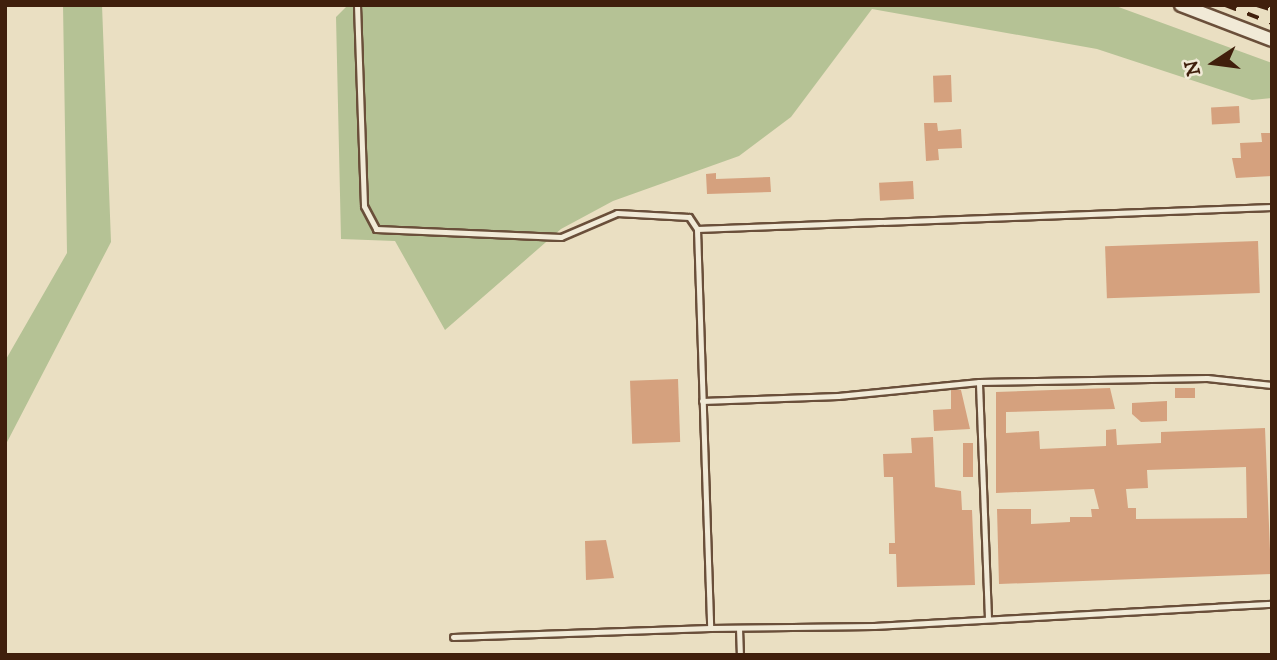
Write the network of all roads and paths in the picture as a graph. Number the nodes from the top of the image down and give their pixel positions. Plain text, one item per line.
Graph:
1 (357, 5) edge
2 (1181, 5) edge
3 (1272, 40) edge
4 (1272, 207) edge
5 (697, 229) junction
6 (979, 382) junction
7 (1272, 385) edge
8 (702, 401) junction
9 (1272, 604) edge
10 (988, 618) junction
11 (710, 628) junction
12 (739, 628) junction
13 (453, 637) dead end
14 (740, 655) edge

1 - 5 lane
2 - 3 street
4 - 5 lane
5 - 8 lane
6 - 7 lane
6 - 8 lane
6 - 10 lane
8 - 11 lane
9 - 10 lane
10 - 12 lane
11 - 12 lane
11 - 13 lane
12 - 14 lane

